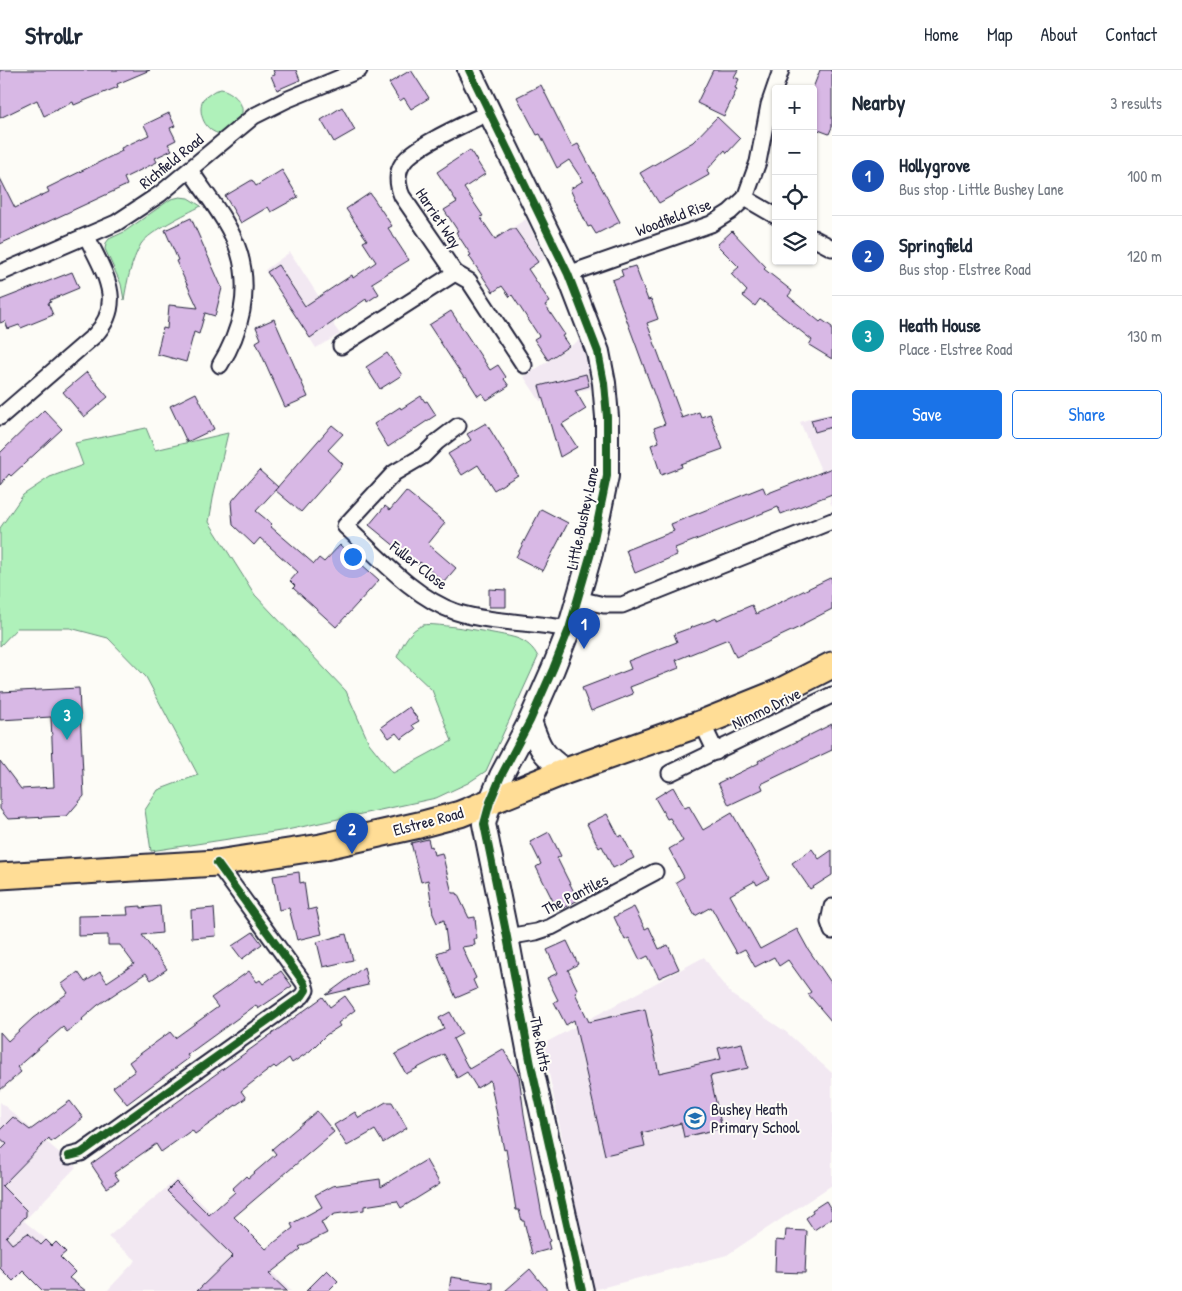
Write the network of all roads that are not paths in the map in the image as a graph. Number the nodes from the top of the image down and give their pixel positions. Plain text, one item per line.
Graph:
1 (359, 70) edge
2 (469, 70) edge
3 (781, 70) edge
4 (490, 112) junction
5 (190, 170) junction
6 (744, 198) junction
7 (772, 214) edge
8 (87, 237) junction
9 (817, 240) edge
10 (832, 248) edge
11 (0, 273) edge
12 (455, 273) junction
13 (568, 274) junction
14 (342, 346) dead end
15 (220, 366) dead end
16 (524, 366) dead end
17 (0, 417) edge
18 (458, 426) dead end
19 (832, 521) edge
20 (578, 599) junction
21 (569, 629) junction
22 (832, 665) edge
23 (832, 695) edge
24 (530, 721) junction
25 (702, 723) junction
26 (716, 752) junction
27 (566, 771) junction
28 (670, 773) dead end
29 (490, 802) junction
30 (218, 864) junction
31 (655, 872) dead end
32 (0, 876) edge
33 (832, 907) edge
34 (832, 931) edge
35 (507, 937) junction
36 (69, 1156) dead end
37 (582, 1291) edge

1 - 5 street, Richfield Road
2 - 4 street, Little Bushey Lane
3 - 6 street, Woodfield Rise
4 - 12 street, Harriet Way
4 - 13 street, Little Bushey Lane
5 - 8 street, Richfield Road
5 - 15 street
6 - 7 street
6 - 13 street, Woodfield Rise
8 - 11 street, Richfield Road
8 - 17 street
9 - 10 street
12 - 14 street, Harriet Way
12 - 16 street, Harriet Way
13 - 20 street, Little Bushey Lane
18 - 21 street, Fuller Close
19 - 20 street
20 - 21 street, Little Bushey Lane
21 - 24 street, Little Bushey Lane
22 - 25 main road, Elstree Road
23 - 26 street, Nimmo Drive
24 - 27 street
24 - 29 street, Little Bushey Lane
25 - 26 street
25 - 27 main road, Elstree Road
26 - 28 street, Nimmo Drive
27 - 29 main road, Elstree Road
29 - 30 main road, Elstree Road
29 - 35 street, The Rutts
30 - 32 main road, Elstree Road
30 - 36 street
31 - 35 street, The Pantiles
33 - 34 street
35 - 37 street, The Rutts

